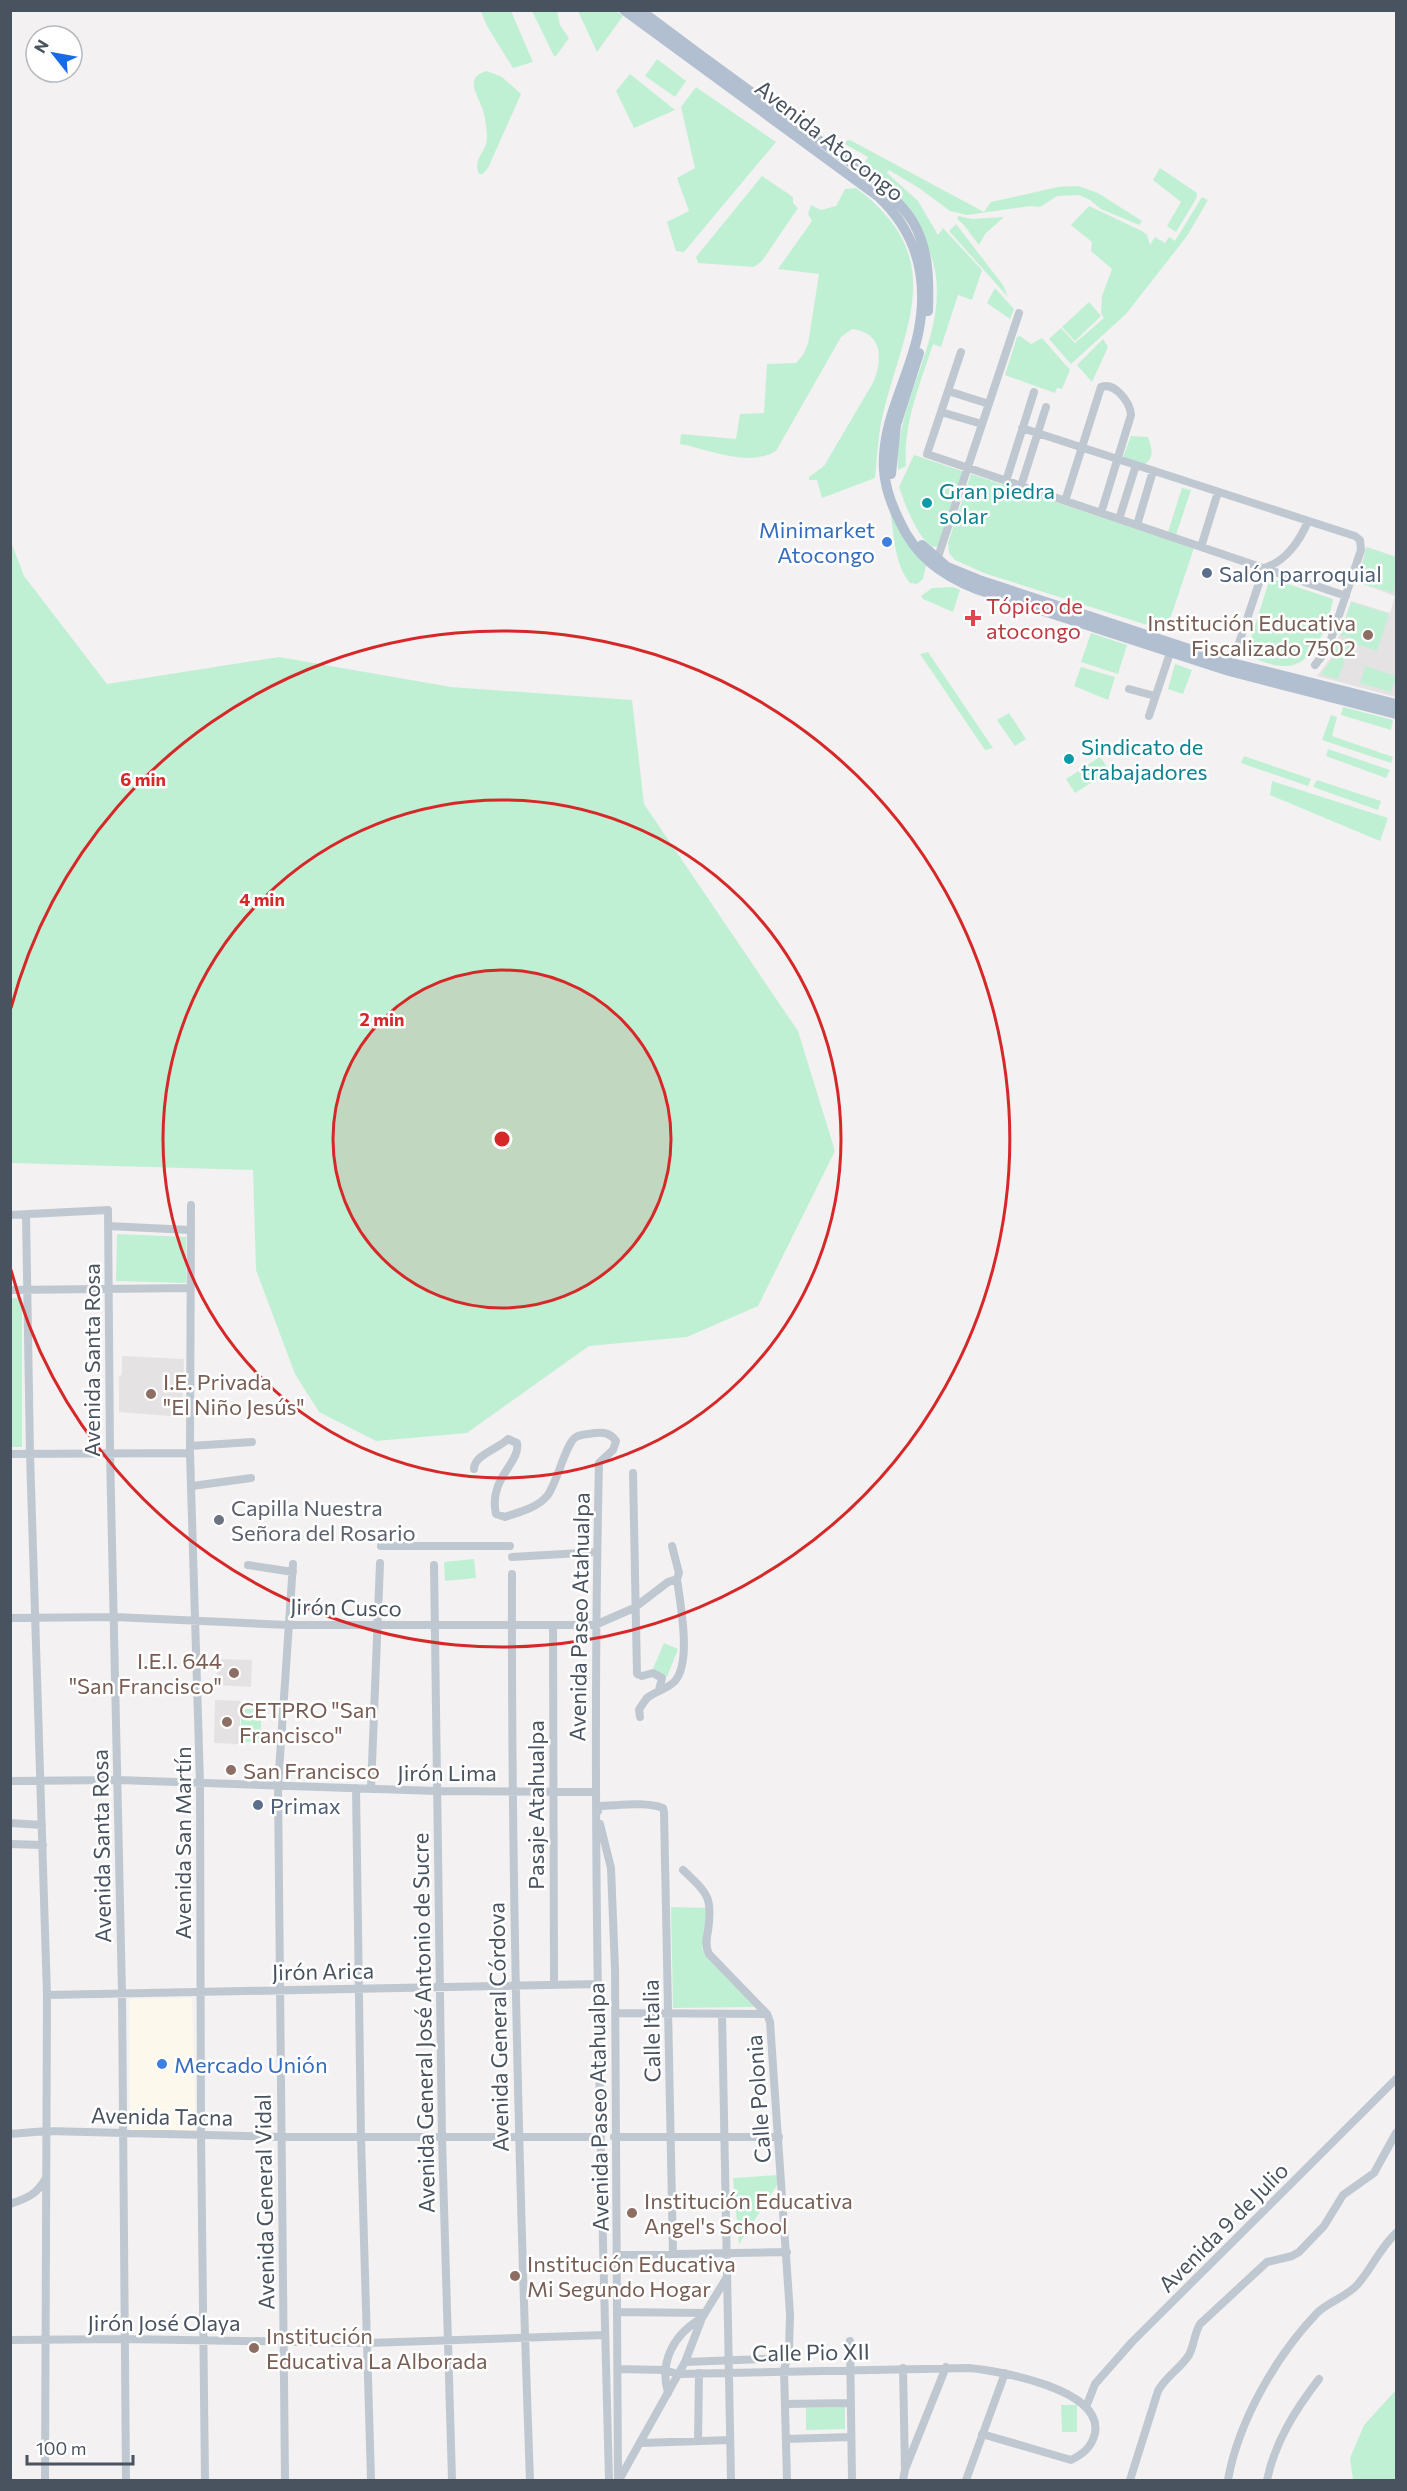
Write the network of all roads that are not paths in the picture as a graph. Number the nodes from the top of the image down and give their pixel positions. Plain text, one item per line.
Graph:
1 (624, 10) edge
2 (640, 10) edge
3 (1019, 313) dead end
4 (961, 352) dead end
5 (948, 391) junction
6 (1034, 392) dead end
7 (989, 404) junction
8 (1046, 407) dead end
9 (941, 412) junction
10 (982, 424) junction
11 (1022, 428) junction
12 (1038, 433) junction
13 (1082, 448) junction
14 (1119, 460) junction
15 (1136, 465) junction
16 (968, 468) junction
17 (1153, 471) junction
18 (1006, 481) junction
19 (1021, 486) junction
20 (1218, 492) junction
21 (1065, 501) junction
22 (1101, 513) junction
23 (1119, 519) junction
24 (1308, 521) junction
25 (1137, 525) junction
26 (1201, 547) junction
27 (936, 564) junction
28 (1264, 568) junction
29 (1346, 596) junction
30 (1236, 652) dead end
31 (1170, 653) junction
32 (1315, 665) dead end
33 (1129, 689) dead end
34 (1155, 696) junction
35 (1396, 704) edge
36 (1396, 714) edge
37 (1149, 716) dead end
38 (191, 1205) dead end
39 (10, 1215) edge
40 (26, 1215) junction
41 (108, 1226) junction
42 (190, 1230) junction
43 (189, 1288) junction
44 (109, 1289) junction
45 (10, 1290) edge
46 (28, 1290) junction
47 (252, 1442) dead end
48 (190, 1449) junction
49 (110, 1453) junction
50 (10, 1454) edge
51 (30, 1454) junction
52 (474, 1469) dead end
53 (633, 1473) dead end
54 (251, 1478) dead end
55 (192, 1486) junction
56 (381, 1546) dead end
57 (510, 1546) dead end
58 (672, 1546) dead end
59 (597, 1552) junction
60 (512, 1557) dead end
61 (380, 1563) dead end
62 (434, 1565) dead end
63 (248, 1566) dead end
64 (512, 1574) dead end
65 (673, 1580) junction
66 (634, 1608) junction
67 (35, 1617) junction
68 (115, 1617) junction
69 (10, 1618) edge
70 (197, 1620) junction
71 (288, 1625) junction
72 (376, 1625) junction
73 (434, 1626) junction
74 (512, 1626) junction
75 (553, 1626) junction
76 (595, 1626) junction
77 (659, 1691) junction
78 (640, 1717) dead end
79 (118, 1780) junction
80 (10, 1781) edge
81 (40, 1781) junction
82 (200, 1783) junction
83 (278, 1786) junction
84 (356, 1788) junction
85 (371, 1789) junction
86 (511, 1790) junction
87 (552, 1790) junction
88 (436, 1791) junction
89 (596, 1792) junction
90 (596, 1806) junction
91 (10, 1823) edge
92 (42, 1825) junction
93 (10, 1844) edge
94 (43, 1845) junction
95 (683, 1870) dead end
96 (599, 1984) junction
97 (554, 1985) junction
98 (516, 1986) junction
99 (439, 1987) junction
100 (359, 1989) junction
101 (279, 1990) junction
102 (200, 1992) junction
103 (122, 1993) junction
104 (47, 1995) junction
105 (615, 2013) junction
106 (668, 2014) junction
107 (722, 2014) junction
108 (767, 2014) junction
109 (1396, 2079) edge
110 (47, 2131) junction
111 (124, 2133) junction
112 (1396, 2133) edge
113 (10, 2134) edge
114 (201, 2135) junction
115 (281, 2137) junction
116 (778, 2137) junction
117 (361, 2138) junction
118 (442, 2138) junction
119 (518, 2138) junction
120 (601, 2138) junction
121 (614, 2138) junction
122 (671, 2138) junction
123 (724, 2138) junction
124 (47, 2177) junction
125 (10, 2204) edge
126 (1396, 2233) edge
127 (787, 2252) junction
128 (726, 2253) junction
129 (673, 2254) junction
130 (618, 2255) junction
131 (727, 2277) junction
132 (618, 2312) junction
133 (704, 2315) junction
134 (605, 2335) junction
135 (525, 2337) junction
136 (125, 2339) junction
137 (10, 2340) edge
138 (46, 2340) junction
139 (204, 2340) junction
140 (448, 2340) junction
141 (850, 2341) dead end
142 (284, 2342) junction
143 (368, 2343) junction
144 (787, 2358) junction
145 (729, 2360) junction
146 (685, 2362) junction
147 (946, 2367) junction
148 (903, 2368) junction
149 (851, 2369) junction
150 (618, 2370) junction
151 (664, 2370) junction
152 (784, 2370) junction
153 (729, 2372) junction
154 (699, 2373) junction
155 (1005, 2373) junction
156 (678, 2374) junction
157 (1319, 2379) dead end
158 (668, 2393) junction
159 (851, 2403) junction
160 (785, 2404) junction
161 (1086, 2407) junction
162 (982, 2434) junction
163 (851, 2437) junction
164 (786, 2439) junction
165 (730, 2440) junction
166 (698, 2441) junction
167 (641, 2443) junction
168 (905, 2470) junction
169 (45, 2481) edge
170 (126, 2481) edge
171 (205, 2481) edge
172 (285, 2481) edge
173 (371, 2481) edge
174 (452, 2481) edge
175 (530, 2481) edge
176 (609, 2481) edge
177 (619, 2481) edge
178 (731, 2481) edge
179 (787, 2481) edge
180 (852, 2481) edge
181 (903, 2481) edge
182 (966, 2481) edge
183 (1130, 2481) edge
184 (1228, 2481) edge
185 (1267, 2481) edge

1 - 27 main road, Avenida Atocongo
2 - 27 main road, Avenida Atocongo
3 - 7 street
4 - 5 street
5 - 7 street
5 - 9 street
6 - 11 street
7 - 10 street
8 - 12 street
9 - 10 street
9 - 16 street
10 - 16 street
11 - 12 street
11 - 18 street
12 - 13 street
12 - 19 street
13 - 14 street
13 - 14 street
13 - 21 street
14 - 15 street
14 - 22 street
15 - 17 street
15 - 23 street
16 - 18 street
16 - 27 street
17 - 20 street
17 - 25 street
18 - 19 street
19 - 21 street
20 - 24 street
20 - 26 street
21 - 22 street
22 - 23 street
23 - 25 street
24 - 28 street
24 - 29 street
25 - 26 street
26 - 28 street
27 - 31 main road, Avenida Atocongo
27 - 35 main road, Avenida Atocongo
28 - 29 street
28 - 30 street
29 - 32 street
31 - 34 street
31 - 36 main road, Avenida Atocongo
33 - 34 street
34 - 37 street
38 - 42 street, Avenida San Martín
39 - 40 street
40 - 41 street, Avenida Santa Rosa
40 - 46 street
41 - 42 street
41 - 44 street, Avenida Santa Rosa
42 - 43 street, Avenida San Martín
43 - 44 street
43 - 48 street, Avenida San Martín
44 - 46 street
44 - 49 street, Avenida Santa Rosa
45 - 46 street
46 - 51 street
47 - 48 street
48 - 49 street
48 - 55 street, Avenida San Martín
49 - 51 street
49 - 68 street, Avenida Santa Rosa
50 - 51 street
51 - 67 street
52 - 59 street, Avenida Paseo Atahualpa
53 - 66 street
54 - 55 street
55 - 70 street, Avenida San Martín
56 - 57 street
58 - 65 street
59 - 60 street
59 - 76 street, Avenida Paseo Atahualpa
61 - 72 street
62 - 73 street, Avenida General José Antonio de Sucre
63 - 71 street, Avenida General Vidal
64 - 74 street, Avenida General Córdova
65 - 66 street, Jirón Cusco
65 - 77 street
66 - 76 street, Jirón Cusco
66 - 77 street
67 - 68 street, Jirón Cusco
67 - 69 street, Jirón Cusco
67 - 81 street
68 - 70 street, Jirón Cusco
68 - 79 street, Avenida Santa Rosa
70 - 71 street, Jirón Cusco
70 - 82 street, Avenida San Martín
71 - 72 street, Jirón Cusco
71 - 83 street, Avenida General Vidal
72 - 73 street, Jirón Cusco
72 - 85 street
73 - 74 street, Jirón Cusco
73 - 88 street, Avenida General José Antonio de Sucre
74 - 75 street, Jirón Cusco
74 - 86 street, Avenida General Córdova
75 - 76 street, Jirón Cusco
75 - 87 street, Pasaje Atahualpa
76 - 89 street, Avenida Paseo Atahualpa
77 - 78 street
79 - 81 street, Jirón Lima
79 - 82 street, Jirón Lima
79 - 103 street, Avenida Santa Rosa
80 - 81 street, Jirón Lima
81 - 92 street
82 - 83 street, Jirón Lima
82 - 102 street, Avenida San Martín
83 - 84 street, Jirón Lima
83 - 101 street, Avenida General Vidal
84 - 85 street, Jirón Lima
84 - 100 street
85 - 88 street, Jirón Lima
86 - 87 street, Jirón Lima
86 - 88 street, Jirón Lima
86 - 98 street, Avenida General Córdova
87 - 89 street, Jirón Lima
87 - 97 street, Pasaje Atahualpa
88 - 99 street, Avenida General José Antonio de Sucre
89 - 90 street, Avenida Paseo Atahualpa
90 - 96 street, Avenida Paseo Atahualpa
90 - 105 street, Avenida Paseo Atahualpa
90 - 106 street, Calle Italia
91 - 92 street
92 - 94 street
93 - 94 street
94 - 104 street
95 - 108 street
96 - 97 street, Jirón Arica
96 - 120 street, Avenida Paseo Atahualpa
97 - 98 street, Jirón Arica
98 - 99 street, Jirón Arica
98 - 119 street, Avenida General Córdova
99 - 100 street, Jirón Arica
99 - 118 street, Avenida General José Antonio de Sucre
100 - 101 street, Jirón Arica
100 - 117 street
101 - 102 street, Jirón Arica
101 - 115 street, Avenida General Vidal
102 - 103 street, Jirón Arica
102 - 114 street, Avenida San Martín
103 - 104 street, Jirón Arica
103 - 111 street, Avenida Santa Rosa
104 - 110 street
105 - 106 street
105 - 121 street, Avenida Paseo Atahualpa
106 - 107 street
106 - 122 street, Calle Italia
107 - 108 street
107 - 123 street
108 - 116 street, Calle Polonia
109 - 161 street, Avenida 9 de Julio
110 - 111 street, Avenida Tacna
110 - 113 street, Avenida Tacna
110 - 124 street
111 - 114 street, Avenida Tacna
111 - 136 street, Avenida Santa Rosa
112 - 183 street
114 - 115 street, Avenida Tacna
114 - 139 street, Avenida San Martín
115 - 117 street, Avenida Tacna
115 - 142 street, Avenida General Vidal
116 - 123 street
116 - 127 street, Calle Polonia
117 - 118 street, Avenida Tacna
117 - 143 street
118 - 119 street, Avenida Tacna
118 - 140 street, Avenida General José Antonio de Sucre
119 - 120 street, Avenida Tacna
119 - 135 street, Avenida General Córdova
120 - 134 street, Avenida Paseo Atahualpa
121 - 122 street
121 - 130 street, Avenida Paseo Atahualpa
122 - 123 street
122 - 129 street, Calle Italia
123 - 128 street
124 - 125 street
124 - 138 street
126 - 184 street
127 - 128 street
127 - 144 street, Calle Polonia
128 - 129 street
128 - 131 street
129 - 130 street
130 - 132 street, Avenida Paseo Atahualpa
131 - 133 street
131 - 145 street
132 - 133 street
132 - 150 street, Avenida Paseo Atahualpa
133 - 146 street
133 - 151 street
134 - 135 street, Jirón José Olaya
134 - 176 street, Avenida Paseo Atahualpa
135 - 140 street, Jirón José Olaya
135 - 175 street, Avenida General Córdova
136 - 138 street, Jirón José Olaya
136 - 139 street, Jirón José Olaya
136 - 170 street, Avenida Santa Rosa
137 - 138 street, Jirón José Olaya
138 - 169 street
139 - 142 street, Jirón José Olaya
139 - 171 street, Avenida San Martín
140 - 143 street, Jirón José Olaya
140 - 174 street, Avenida General José Antonio de Sucre
141 - 149 street
142 - 143 street, Jirón José Olaya
142 - 172 street, Avenida General Vidal
143 - 173 street
144 - 145 street, Calle Pio XII
144 - 152 street, Calle Polonia
145 - 146 street, Calle Pio XII
145 - 153 street
146 - 156 street
147 - 148 street, Calle Pio XII
147 - 155 street, Calle Pio XII
147 - 168 street
148 - 149 street, Calle Pio XII
148 - 168 street
149 - 152 street, Calle Pio XII
149 - 159 street
150 - 151 street, Calle Pio XII
150 - 177 street, Avenida Paseo Atahualpa
151 - 156 street, Calle Pio XII
151 - 158 street
152 - 153 street, Calle Pio XII
152 - 160 street, Calle Polonia
153 - 154 street, Calle Pio XII
153 - 165 street
154 - 156 street, Calle Pio XII
154 - 166 street
155 - 161 street, Calle Pio XII
155 - 162 street
156 - 158 street
157 - 185 street
158 - 167 street
159 - 160 street
159 - 163 street
160 - 164 street, Calle Polonia
161 - 162 street
162 - 182 street
163 - 164 street
163 - 180 street
164 - 179 street, Calle Polonia
165 - 166 street
165 - 178 street
166 - 167 street
167 - 177 street
168 - 181 street

